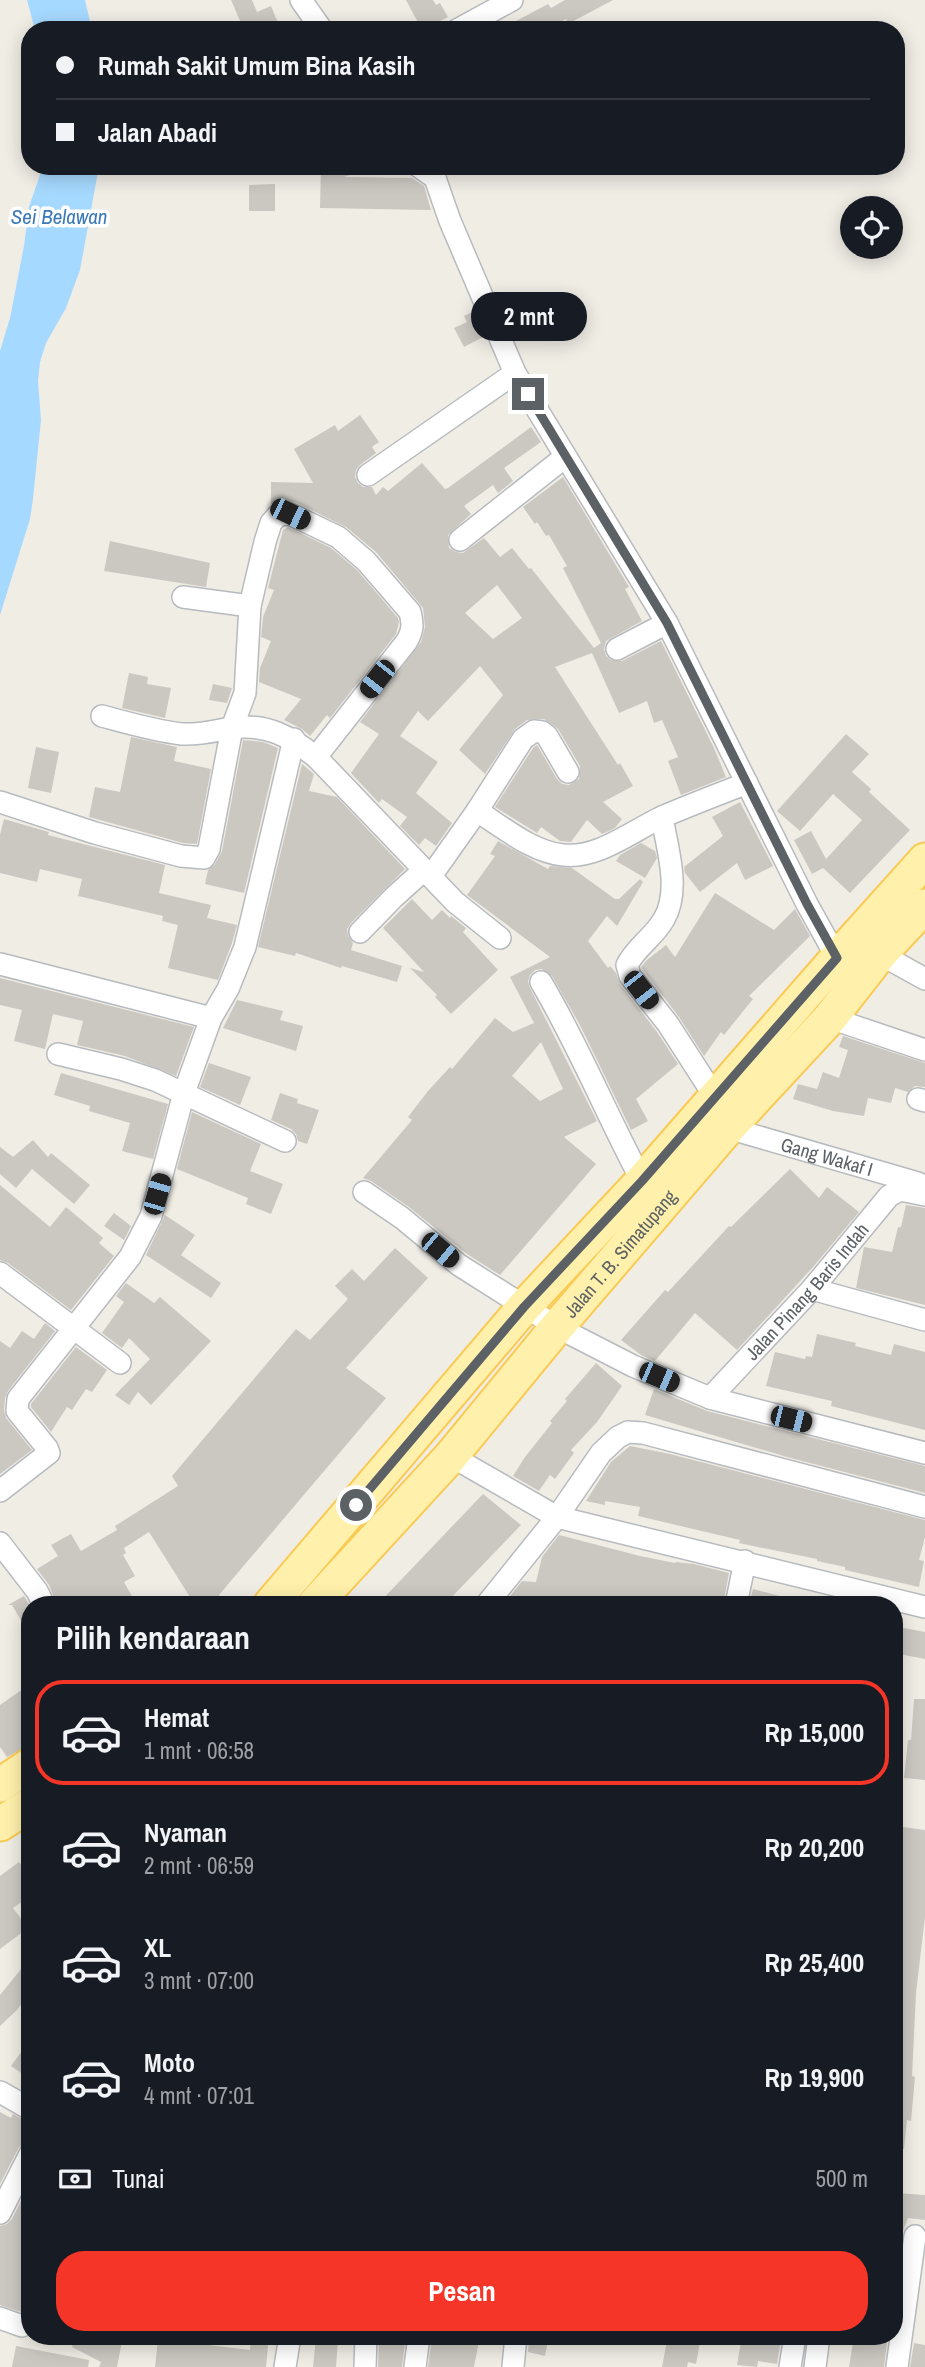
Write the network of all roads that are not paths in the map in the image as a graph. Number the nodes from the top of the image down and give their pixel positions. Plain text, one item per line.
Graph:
1 (301, 0) edge
2 (512, 0) edge
3 (316, 21) edge
4 (474, 21) edge
5 (431, 175) edge
6 (515, 373) junction
7 (565, 457) junction
8 (368, 475) dead end
9 (460, 540) dead end
10 (183, 597) dead end
11 (250, 606) junction
12 (667, 623) junction
13 (617, 649) dead end
14 (102, 716) dead end
15 (232, 728) junction
16 (294, 739) junction
17 (316, 757) junction
18 (568, 772) dead end
19 (747, 783) junction
20 (0, 802) edge
21 (477, 811) junction
22 (662, 817) junction
23 (925, 860) edge
24 (427, 873) junction
25 (925, 906) edge
26 (360, 932) dead end
27 (500, 938) dead end
28 (858, 949) junction
29 (0, 964) edge
30 (925, 979) edge
31 (541, 982) dead end
32 (211, 1018) junction
33 (830, 1018) junction
34 (925, 1050) edge
35 (58, 1054) dead end
36 (184, 1093) junction
37 (715, 1097) junction
38 (728, 1128) junction
39 (285, 1141) dead end
40 (642, 1181) junction
41 (919, 1190) edge
42 (364, 1192) dead end
43 (0, 1273) edge
44 (812, 1289) junction
45 (524, 1307) junction
46 (925, 1320) edge
47 (557, 1327) junction
48 (76, 1329) junction
49 (120, 1363) dead end
50 (710, 1398) junction
51 (925, 1453) edge
52 (451, 1456) junction
53 (0, 1491) edge
54 (925, 1507) edge
55 (557, 1517) junction
56 (0, 1543) edge
57 (745, 1561) junction
58 (40, 1596) edge
59 (278, 1596) edge
60 (322, 1596) edge
61 (493, 1596) edge
62 (738, 1596) edge
63 (885, 1596) edge
64 (903, 1600) edge
65 (925, 1606) edge
66 (21, 1771) edge
67 (0, 1785) edge
68 (21, 1811) edge
69 (0, 1824) edge
70 (0, 2092) edge
71 (21, 2104) edge
72 (21, 2172) edge
73 (0, 2213) edge
74 (915, 2236) dead end
75 (0, 2318) edge
76 (903, 2323) edge
77 (21, 2326) edge
78 (289, 2345) edge
79 (366, 2345) edge
80 (418, 2345) edge
81 (515, 2345) edge
82 (794, 2345) edge
83 (818, 2345) edge
84 (900, 2345) edge
85 (285, 2367) edge
86 (365, 2367) edge
87 (415, 2367) edge
88 (513, 2367) edge
89 (790, 2367) edge
90 (815, 2367) edge
91 (897, 2367) edge

1 - 3 street
2 - 4 street
5 - 6 street
6 - 7 street
6 - 8 street
7 - 9 street
7 - 12 street
10 - 11 street
11 - 15 street
11 - 17 street
12 - 13 street
12 - 19 street
14 - 15 street
15 - 16 street
15 - 20 street
16 - 17 street
16 - 32 street
17 - 24 street
18 - 21 street
19 - 22 street
19 - 28 street
21 - 22 street
21 - 24 street
22 - 37 street
23 - 28 main road, Jalan T. B. Simatupang
24 - 26 street
24 - 27 street
25 - 28 main road, Jalan T. B. Simatupang
28 - 30 street
28 - 33 main road, Jalan T. B. Simatupang
28 - 37 main road, Jalan T. B. Simatupang
29 - 32 street
31 - 40 street
32 - 36 street
33 - 34 street
33 - 38 main road, Jalan T. B. Simatupang
35 - 36 street
36 - 39 street
36 - 48 street
37 - 40 main road, Jalan T. B. Simatupang
38 - 41 street, Gang Wakaf I
38 - 47 main road, Jalan T. B. Simatupang
40 - 45 main road, Jalan T. B. Simatupang
41 - 44 street, Jalan Pinang Baris Indah
42 - 45 street
43 - 48 street
44 - 46 street
44 - 50 street, Jalan Pinang Baris Indah
45 - 47 street
45 - 59 main road, Jalan T. B. Simatupang
47 - 50 street
47 - 52 main road, Jalan T. B. Simatupang
48 - 49 street
48 - 53 street
50 - 51 street
52 - 55 street
52 - 60 main road, Jalan T. B. Simatupang
54 - 55 street
55 - 57 street
55 - 61 street
56 - 58 street
57 - 62 street
57 - 63 street
64 - 65 street
66 - 67 main road
68 - 69 main road
70 - 71 street
72 - 73 street
74 - 76 street
75 - 77 street
78 - 85 street
79 - 86 street
80 - 87 street
81 - 88 street
82 - 89 street
83 - 90 street
84 - 91 street

